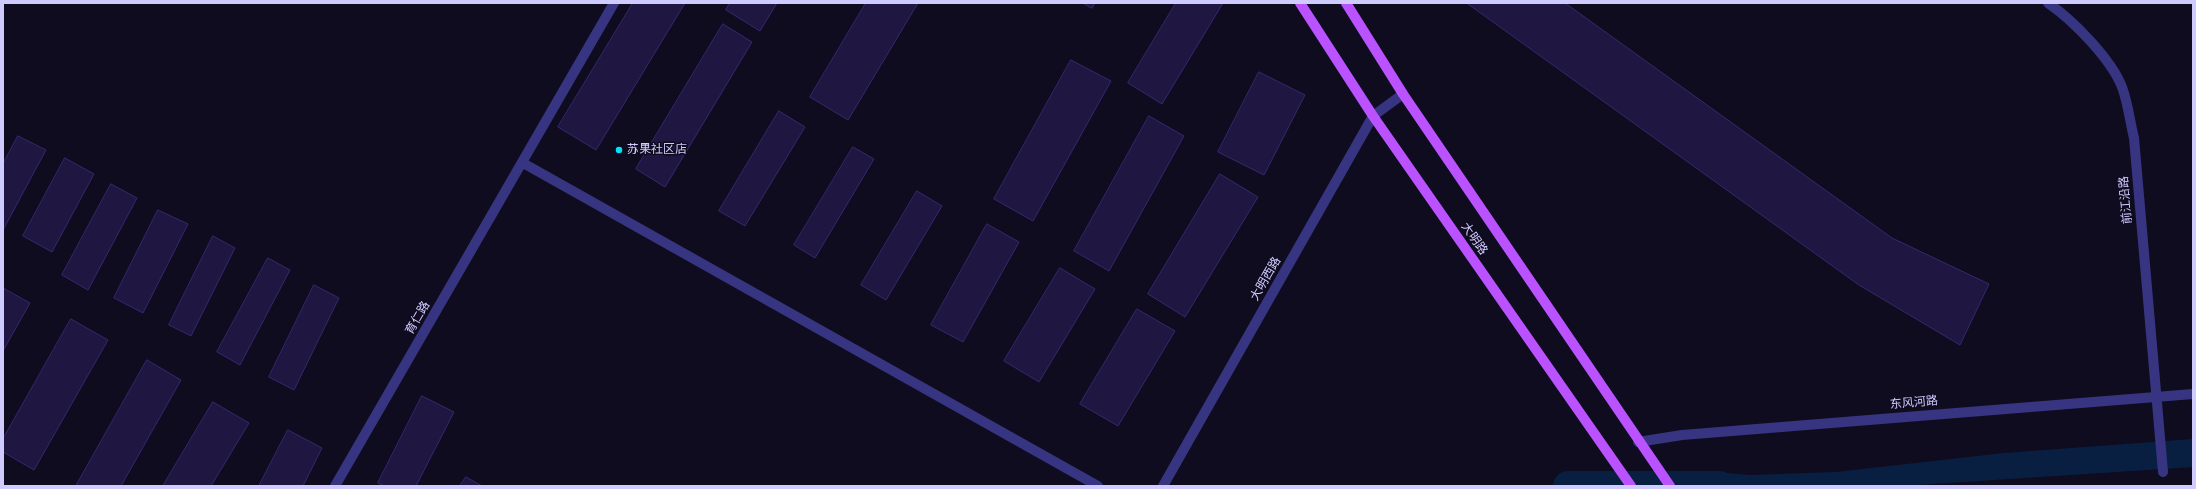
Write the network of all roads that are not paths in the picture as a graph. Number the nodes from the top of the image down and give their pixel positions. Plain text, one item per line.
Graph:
1 (614, 3) edge
2 (1300, 3) edge
3 (1346, 3) edge
4 (2048, 3) edge
5 (1403, 94) junction
6 (1373, 116) junction
7 (523, 163) junction
8 (2193, 394) edge
9 (2156, 397) junction
10 (1638, 442) junction
11 (2163, 472) dead end
12 (335, 486) edge
13 (1098, 486) edge
14 (1163, 486) edge
15 (1631, 486) edge
16 (1670, 486) edge

1 - 7 street, 育仁路
2 - 6 main road, 大明路
3 - 5 main road
4 - 9 street, 前江沿路
5 - 6 street, 大明西路
5 - 10 main road
6 - 14 street, 大明西路
6 - 15 main road, 大明路
7 - 12 street, 育仁路
7 - 13 street
8 - 9 street, 东风河路
9 - 10 street, 东风河路
9 - 11 street, 前江沿路
10 - 16 main road

